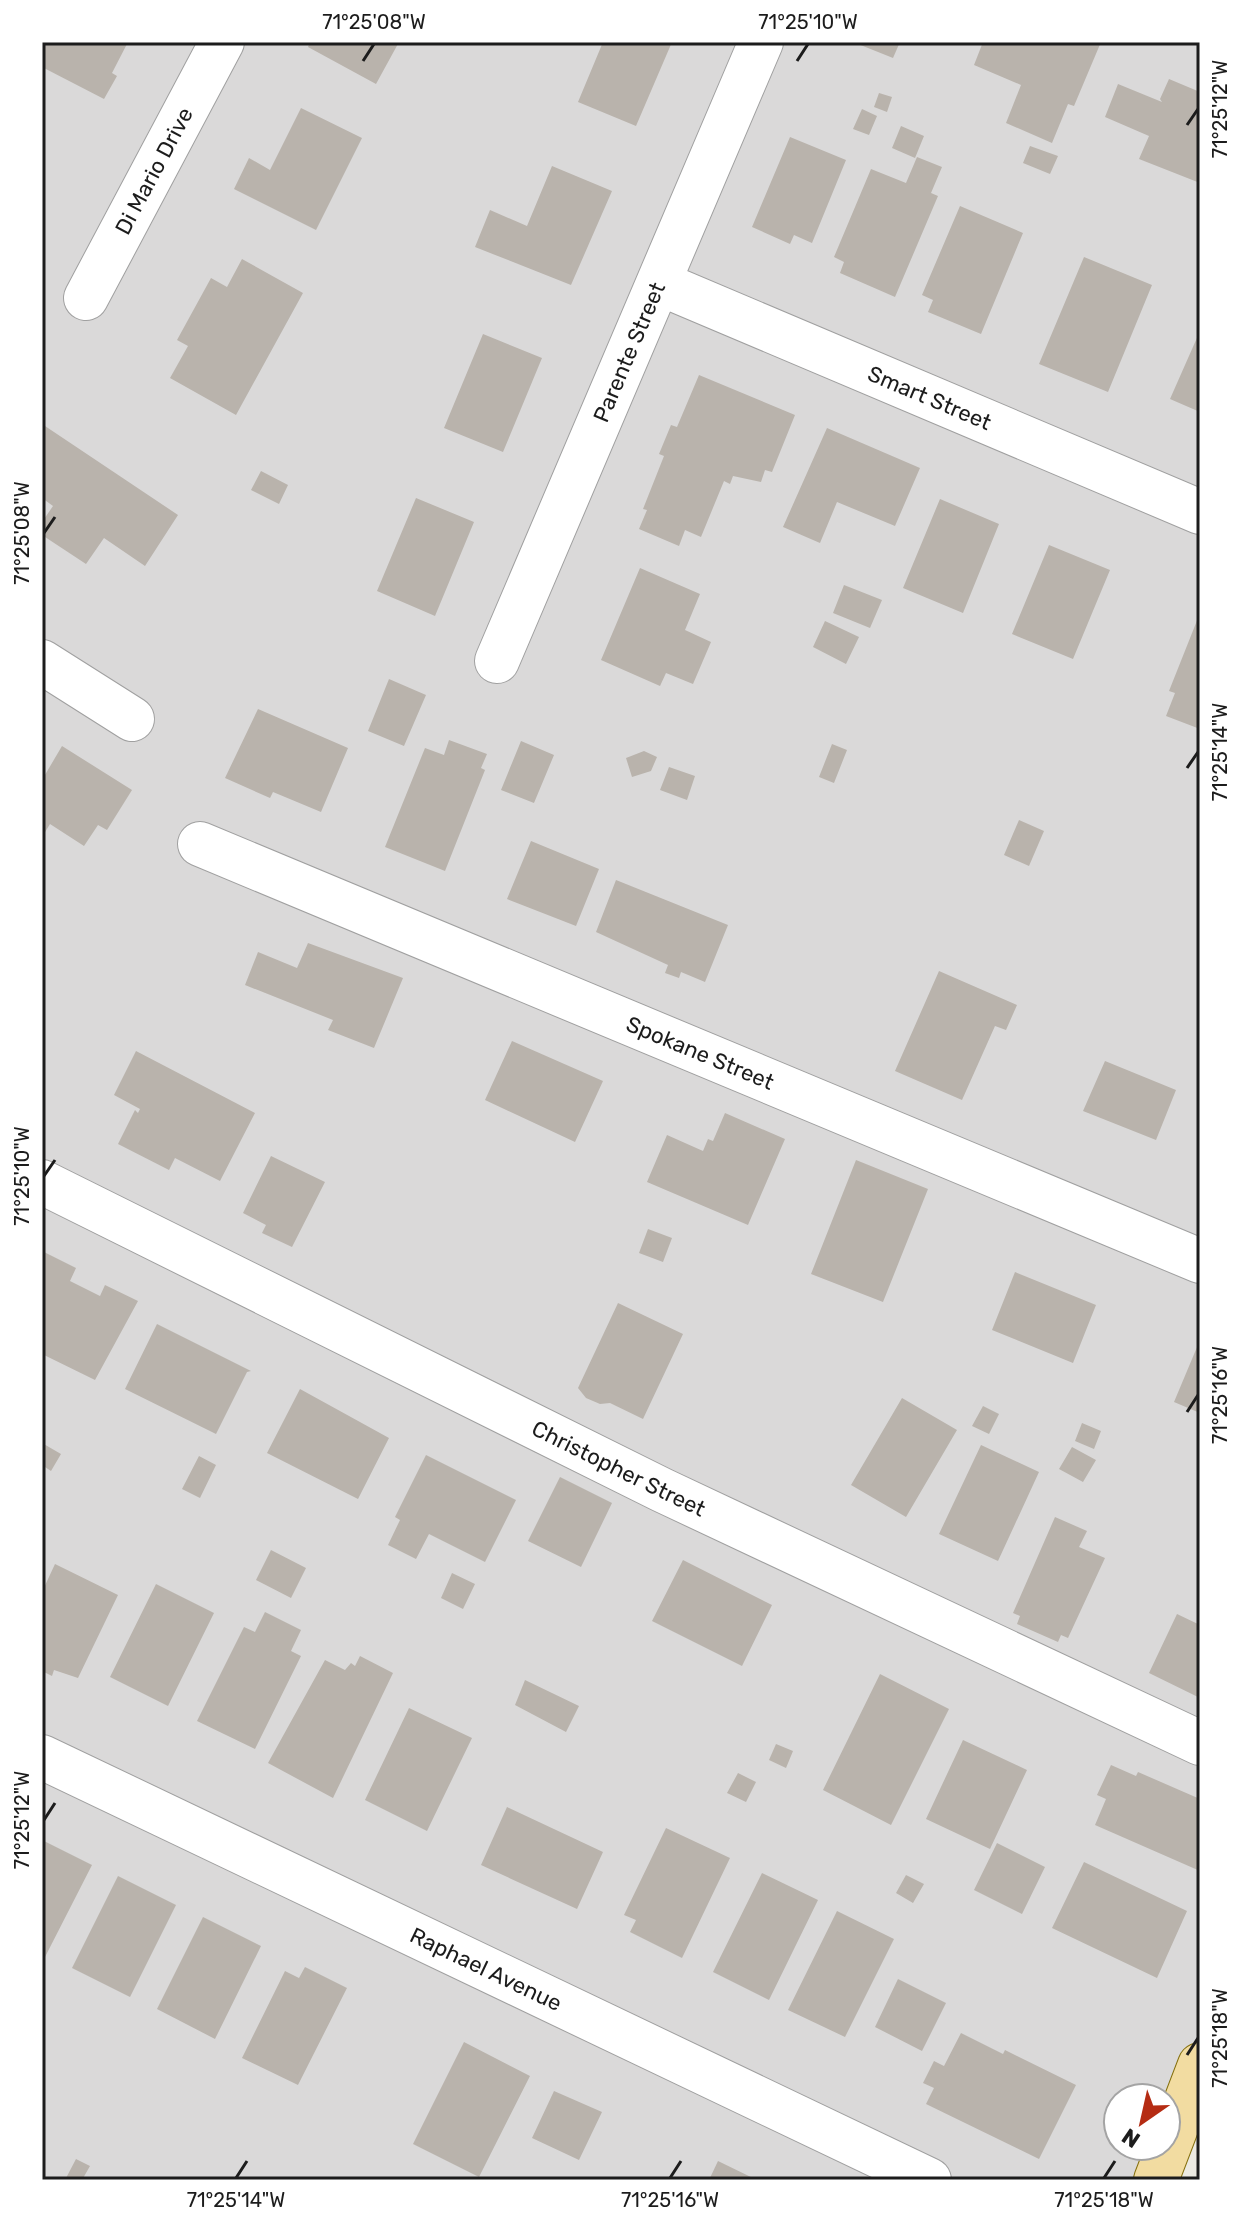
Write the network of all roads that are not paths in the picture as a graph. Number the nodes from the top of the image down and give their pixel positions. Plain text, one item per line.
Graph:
1 (222, 42) edge
2 (761, 42) edge
3 (659, 283) junction
4 (86, 298) dead end
5 (1200, 512) edge
6 (497, 661) dead end
7 (42, 662) edge
8 (132, 719) dead end
9 (200, 844) dead end
10 (42, 1182) edge
11 (1200, 1261) edge
12 (1200, 1743) edge
13 (42, 1757) edge
14 (1200, 2065) edge
15 (929, 2180) edge
16 (1156, 2180) edge

1 - 4 street, Di Mario Drive
2 - 3 street, Parente Street
3 - 5 street, Smart Street
3 - 6 street, Parente Street
7 - 8 street
9 - 11 street, Spokane Street
10 - 12 street, Christopher Street
13 - 15 street, Raphael Avenue
14 - 16 main road

